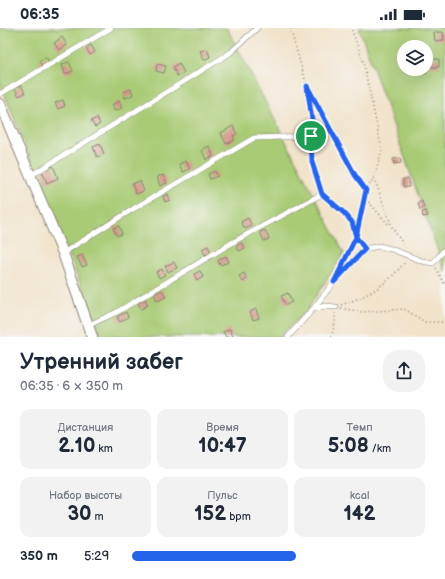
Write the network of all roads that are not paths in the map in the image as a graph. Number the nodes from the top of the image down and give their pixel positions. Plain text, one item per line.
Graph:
1 (111, 28) edge
2 (257, 28) edge
3 (0, 94) edge
4 (0, 104) edge
5 (311, 136) road end
6 (30, 176) junction
7 (322, 194) road end
8 (445, 249) edge
9 (63, 253) junction
10 (336, 307) road end
11 (313, 309) junction
12 (89, 324) junction
13 (92, 337) edge
14 (288, 337) edge

1 - 3 lane
2 - 6 lane
4 - 6 street
5 - 9 lane
6 - 9 street
7 - 12 lane
8 - 11 lane
9 - 12 street
10 - 11 lane
11 - 14 lane
12 - 13 street

